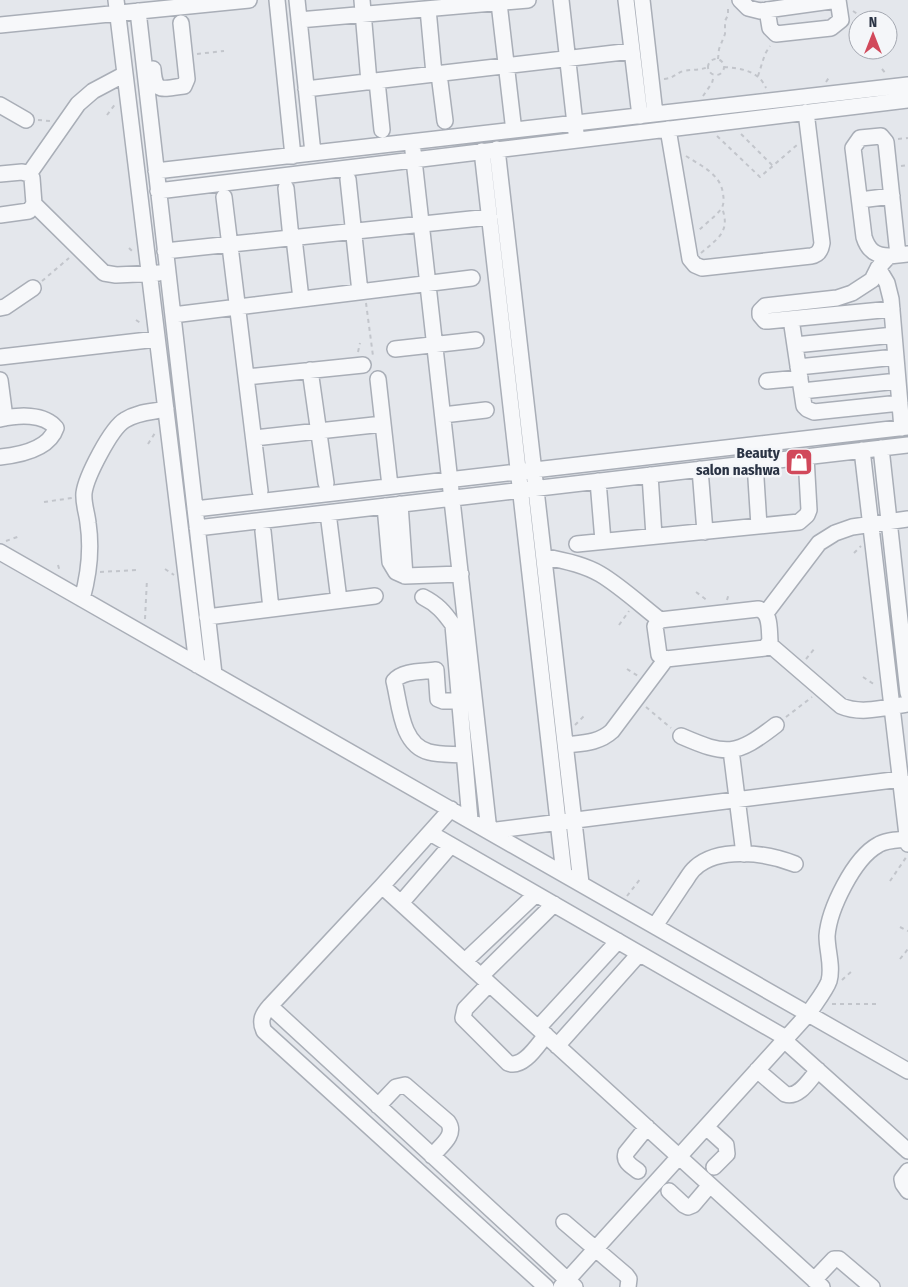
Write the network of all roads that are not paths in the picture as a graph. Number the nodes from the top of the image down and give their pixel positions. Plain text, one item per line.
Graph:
1 (249, 0) edge
2 (277, 0) edge
3 (297, 0) edge
4 (528, 0) edge
5 (561, 0) edge
6 (626, 0) edge
7 (642, 0) edge
8 (740, 0) edge
9 (836, 0) edge
10 (474, 2) edge
11 (499, 3) junction
12 (117, 7) edge
13 (362, 7) edge
14 (428, 9) junction
15 (767, 10) junction
16 (143, 11) junction
17 (299, 20) junction
18 (182, 23) dead end
19 (0, 25) edge
20 (632, 51) junction
21 (568, 59) junction
22 (507, 66) junction
23 (125, 74) junction
24 (437, 74) junction
25 (373, 81) junction
26 (908, 85) edge
27 (306, 89) junction
28 (908, 100) edge
29 (0, 105) edge
30 (803, 107) junction
31 (647, 115) junction
32 (26, 120) road end
33 (445, 121) dead end
34 (513, 123) dead end
35 (575, 123) junction
36 (668, 129) junction
37 (382, 130) dead end
38 (577, 140) junction
39 (412, 142) junction
40 (490, 150) junction
41 (313, 154) junction
42 (293, 156) junction
43 (414, 160) junction
44 (213, 165) junction
45 (156, 172) junction
46 (0, 174) edge
47 (29, 174) junction
48 (348, 180) dead end
49 (215, 184) junction
50 (286, 188) dead end
51 (158, 191) junction
52 (892, 196) junction
53 (224, 197) dead end
54 (860, 200) junction
55 (34, 204) junction
56 (0, 215) edge
57 (490, 217) junction
58 (421, 224) junction
59 (354, 231) junction
60 (292, 238) junction
61 (230, 244) junction
62 (165, 251) junction
63 (898, 255) edge
64 (878, 268) junction
65 (168, 272) junction
66 (149, 273) junction
67 (472, 278) dead end
68 (428, 283) junction
69 (32, 288) road end
70 (363, 291) junction
71 (300, 299) junction
72 (237, 307) junction
73 (0, 308) edge
74 (892, 309) junction
75 (173, 315) junction
76 (791, 319) junction
77 (894, 334) junction
78 (157, 339) junction
79 (476, 340) dead end
80 (435, 345) junction
81 (795, 345) junction
82 (395, 349) dead end
83 (0, 357) edge
84 (896, 357) junction
85 (368, 361) road end
86 (310, 370) junction
87 (246, 377) junction
88 (378, 379) dead end
89 (800, 379) junction
90 (0, 380) edge
91 (767, 381) dead end
92 (898, 381) junction
93 (900, 403) junction
94 (166, 409) junction
95 (486, 410) dead end
96 (443, 415) junction
97 (2, 419) edge
98 (383, 424) junction
99 (905, 427) edge
100 (318, 431) junction
101 (254, 438) junction
102 (908, 445) edge
103 (725, 448) junction
104 (881, 448) junction
105 (862, 450) junction
106 (0, 457) edge
107 (806, 457) junction
108 (755, 463) junction
109 (190, 464) junction
110 (172, 465) junction
111 (728, 466) junction
112 (700, 469) junction
113 (534, 470) junction
114 (519, 472) junction
115 (650, 475) junction
116 (450, 480) junction
117 (598, 481) junction
118 (326, 484) dead end
119 (390, 486) junction
120 (528, 489) junction
121 (260, 491) dead end
122 (452, 498) junction
123 (392, 505) junction
124 (195, 509) junction
125 (328, 513) junction
126 (908, 519) edge
127 (889, 522) junction
128 (871, 524) junction
129 (759, 526) junction
130 (197, 528) junction
131 (263, 531) dead end
132 (705, 532) junction
133 (654, 536) junction
134 (603, 541) junction
135 (577, 544) dead end
136 (0, 552) edge
137 (544, 557) junction
138 (461, 574) junction
139 (902, 577) edge
140 (374, 596) dead end
141 (423, 597) dead end
142 (82, 600) junction
143 (339, 600) junction
144 (272, 609) junction
145 (766, 613) junction
146 (207, 617) junction
147 (660, 620) junction
148 (905, 638) edge
149 (769, 644) junction
150 (666, 659) junction
151 (904, 661) junction
152 (887, 663) junction
153 (197, 665) junction
154 (557, 670) junction
155 (542, 672) junction
156 (214, 674) junction
157 (908, 693) edge
158 (459, 701) junction
159 (908, 704) edge
160 (892, 706) junction
161 (776, 725) road end
162 (680, 736) road end
163 (566, 745) junction
164 (731, 750) junction
165 (464, 755) junction
166 (900, 779) junction
167 (738, 800) junction
168 (451, 809) junction
169 (470, 820) junction
170 (574, 820) junction
171 (559, 822) junction
172 (489, 831) junction
173 (430, 833) junction
174 (908, 839) edge
175 (908, 844) edge
176 (451, 845) junction
177 (744, 854) junction
178 (795, 864) dead end
179 (564, 874) junction
180 (581, 884) junction
181 (382, 886) junction
182 (536, 894) junction
183 (401, 904) junction
184 (554, 904) junction
185 (655, 926) junction
186 (502, 927) junction
187 (518, 940) junction
188 (618, 941) junction
189 (639, 954) junction
190 (465, 961) junction
191 (485, 980) junction
192 (270, 1006) junction
193 (812, 1009) junction
194 (547, 1036) junction
195 (785, 1039) junction
196 (757, 1070) junction
197 (818, 1070) junction
198 (908, 1071) edge
199 (378, 1106) junction
200 (647, 1127) junction
201 (706, 1127) junction
202 (908, 1151) edge
203 (432, 1156) junction
204 (679, 1157) junction
205 (714, 1167) dead end
206 (638, 1171) dead end
207 (908, 1171) edge
208 (710, 1186) junction
209 (669, 1191) dead end
210 (908, 1191) edge
211 (564, 1222) dead end
212 (595, 1249) junction
213 (568, 1285) edge
214 (818, 1285) edge
215 (546, 1287) edge
216 (628, 1287) edge
217 (872, 1287) edge

1 - 16 street
2 - 42 street
3 - 17 street
4 - 11 street
5 - 21 street
6 - 20 street
7 - 31 street
8 - 15 street
9 - 15 street
9 - 15 street
10 - 11 street
10 - 14 street
11 - 22 street
12 - 16 street
12 - 19 street
12 - 23 street
13 - 14 street
13 - 17 street
13 - 25 street
14 - 24 street
16 - 18 street
16 - 45 street
17 - 27 street
20 - 21 street
20 - 31 street
21 - 22 street
21 - 35 street
22 - 24 street
22 - 34 street
23 - 47 street
23 - 66 street
24 - 25 street
24 - 33 street
25 - 27 street
25 - 37 street
26 - 30 street
27 - 41 street
28 - 30 street
29 - 32 street
30 - 31 street
30 - 36 street
30 - 36 street
31 - 35 street
35 - 38 street
35 - 39 street
36 - 38 street
38 - 40 street
39 - 41 street
39 - 43 street
40 - 43 street
40 - 57 street
40 - 113 street
41 - 42 street
42 - 44 street
43 - 49 street
43 - 58 street
44 - 45 street
44 - 49 street
45 - 51 street
46 - 47 street
47 - 55 street
48 - 59 street
49 - 51 street
50 - 60 street
51 - 62 street
52 - 54 street
52 - 54 street
52 - 63 street
53 - 61 street
54 - 63 street
55 - 56 street
55 - 66 street
57 - 58 street
57 - 114 street
58 - 59 street
58 - 68 street
59 - 60 street
59 - 70 street
60 - 61 street
60 - 71 street
61 - 62 street
61 - 72 street
62 - 65 street
63 - 64 street
64 - 74 street
64 - 76 street
65 - 66 street
65 - 75 street
66 - 78 street
67 - 68 street
68 - 70 street
68 - 80 street
69 - 73 street
70 - 71 street
71 - 72 street
72 - 75 street
72 - 87 street
74 - 76 street
74 - 77 street
75 - 109 street
76 - 81 street
77 - 81 street
77 - 84 street
78 - 83 street
78 - 94 street
79 - 80 street
80 - 82 street
80 - 96 street
81 - 89 street
84 - 89 street
84 - 92 street
85 - 86 street
86 - 87 street
86 - 100 street
87 - 101 street
88 - 98 street
89 - 91 street
89 - 92 street
89 - 93 street
90 - 97 street
92 - 93 street
93 - 99 street
94 - 110 street
94 - 142 street
95 - 96 street
96 - 116 street
97 - 106 street
98 - 100 street
98 - 119 street
99 - 103 street
100 - 101 street
100 - 118 street
101 - 121 street
102 - 104 street
103 - 111 street
103 - 113 street
104 - 105 street
104 - 127 street
105 - 107 street
105 - 128 street
107 - 108 street
107 - 129 street
108 - 111 street
108 - 129 street
109 - 110 street
109 - 124 street
110 - 153 street
111 - 112 street
112 - 115 street
112 - 132 street
113 - 114 street
113 - 120 street
114 - 116 street
114 - 120 street
115 - 117 street
115 - 133 street
116 - 119 street
116 - 122 street
117 - 120 street
117 - 134 street
119 - 124 street
120 - 122 street
120 - 137 street
120 - 155 street
122 - 123 street
122 - 138 street
123 - 125 street
123 - 138 street
124 - 130 street
125 - 130 street
125 - 143 street
126 - 127 street
127 - 128 street
127 - 139 street
128 - 145 street
128 - 152 street
129 - 132 street
130 - 146 street
131 - 144 street
132 - 133 street
133 - 134 street
134 - 135 street
136 - 142 street
137 - 147 street
137 - 154 street
138 - 172 street
139 - 148 street
140 - 143 street
141 - 158 street
142 - 153 street
143 - 144 street
144 - 146 street
145 - 147 street
145 - 149 street
146 - 156 street
147 - 150 street
148 - 151 street
149 - 150 street
149 - 160 street
150 - 163 street
151 - 152 street
151 - 157 street
152 - 160 street
153 - 156 street
154 - 155 street
154 - 163 street
155 - 171 street
156 - 168 street
158 - 165 street
158 - 165 street
159 - 160 street
160 - 166 street
161 - 164 street
162 - 164 street
163 - 170 street
164 - 167 street
165 - 169 street
166 - 167 street
166 - 174 street
167 - 170 street
167 - 177 street
168 - 169 street
168 - 173 street
169 - 172 street
170 - 171 street
170 - 180 street
171 - 172 street
171 - 179 street
172 - 179 street
173 - 176 street
173 - 181 street
174 - 175 street
174 - 193 street
176 - 182 street
176 - 183 street
177 - 178 street
177 - 185 street
179 - 180 street
180 - 185 street
181 - 183 street
181 - 192 street
182 - 184 street
182 - 186 street
183 - 190 street
184 - 187 street
184 - 188 street
185 - 193 street
186 - 187 street
186 - 190 street
187 - 191 street
188 - 189 street
188 - 194 street
189 - 194 street
189 - 195 street
190 - 191 street
191 - 194 street
191 - 194 street
192 - 199 street
192 - 215 street
193 - 195 street
193 - 198 street
194 - 200 street
195 - 196 street
195 - 197 street
196 - 197 street
196 - 201 street
197 - 202 street
199 - 203 street
199 - 203 street
200 - 204 street
200 - 206 street
201 - 204 street
201 - 205 street
203 - 213 street
204 - 208 street
204 - 212 street
207 - 210 street
208 - 209 street
208 - 214 street
211 - 212 street
212 - 213 street
212 - 216 street
214 - 217 street

